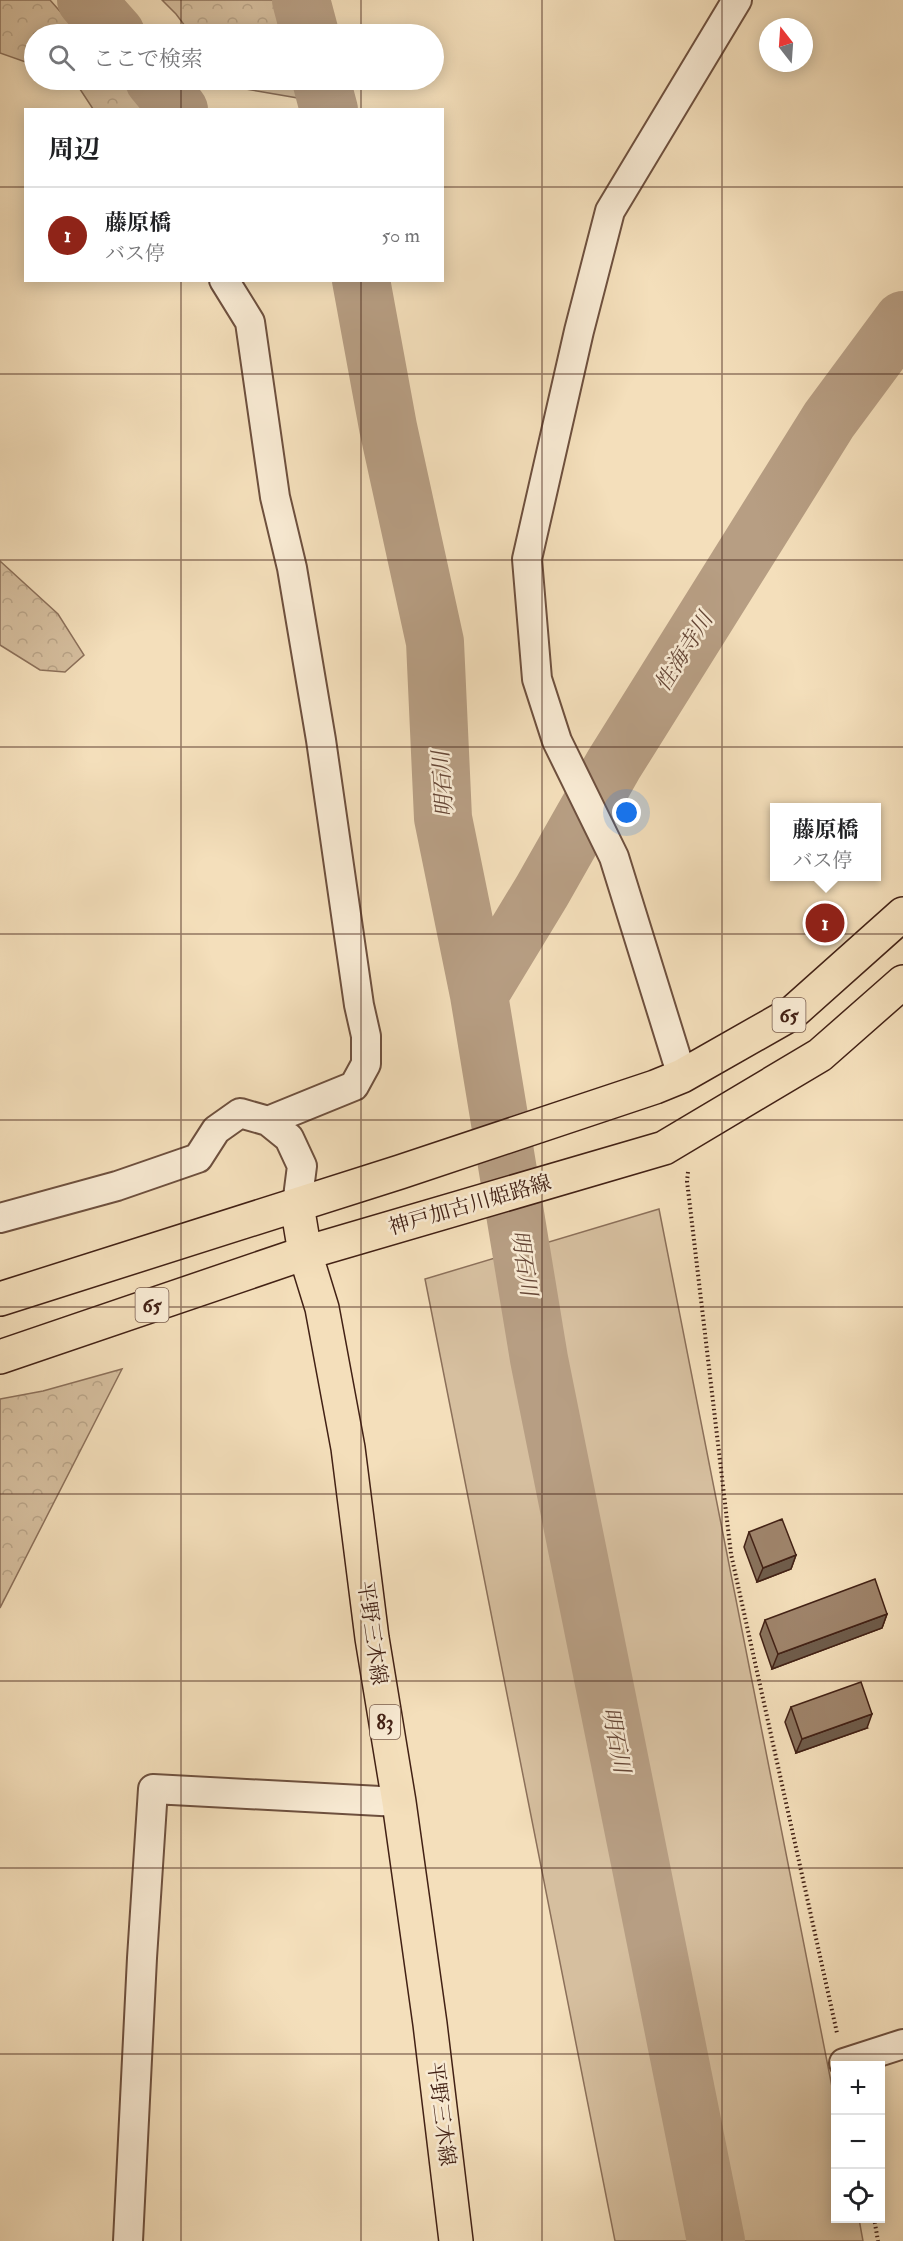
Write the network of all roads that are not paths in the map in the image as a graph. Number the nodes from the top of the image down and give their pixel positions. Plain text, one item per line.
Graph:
1 (736, 0) edge
2 (225, 282) edge
3 (903, 914) edge
4 (903, 982) edge
5 (669, 1082) junction
6 (268, 1121) junction
7 (297, 1205) junction
8 (0, 1218) edge
9 (305, 1253) junction
10 (0, 1299) edge
11 (0, 1357) edge
12 (399, 1802) junction
13 (903, 2044) edge
14 (850, 2061) edge
15 (128, 2241) edge
16 (456, 2241) edge

1 - 5 street
2 - 6 street
3 - 5 main road, 65
4 - 9 main road, 神戸加古川姫路線 / 65
5 - 7 main road, 65
6 - 7 street
6 - 8 street
7 - 9 main road, 平野三木線 / 83
7 - 10 main road, 65
9 - 11 main road, 神戸加古川姫路線 / 65
9 - 12 main road, 平野三木線 / 83
12 - 15 street
12 - 16 main road, 平野三木線 / 83
13 - 14 street

